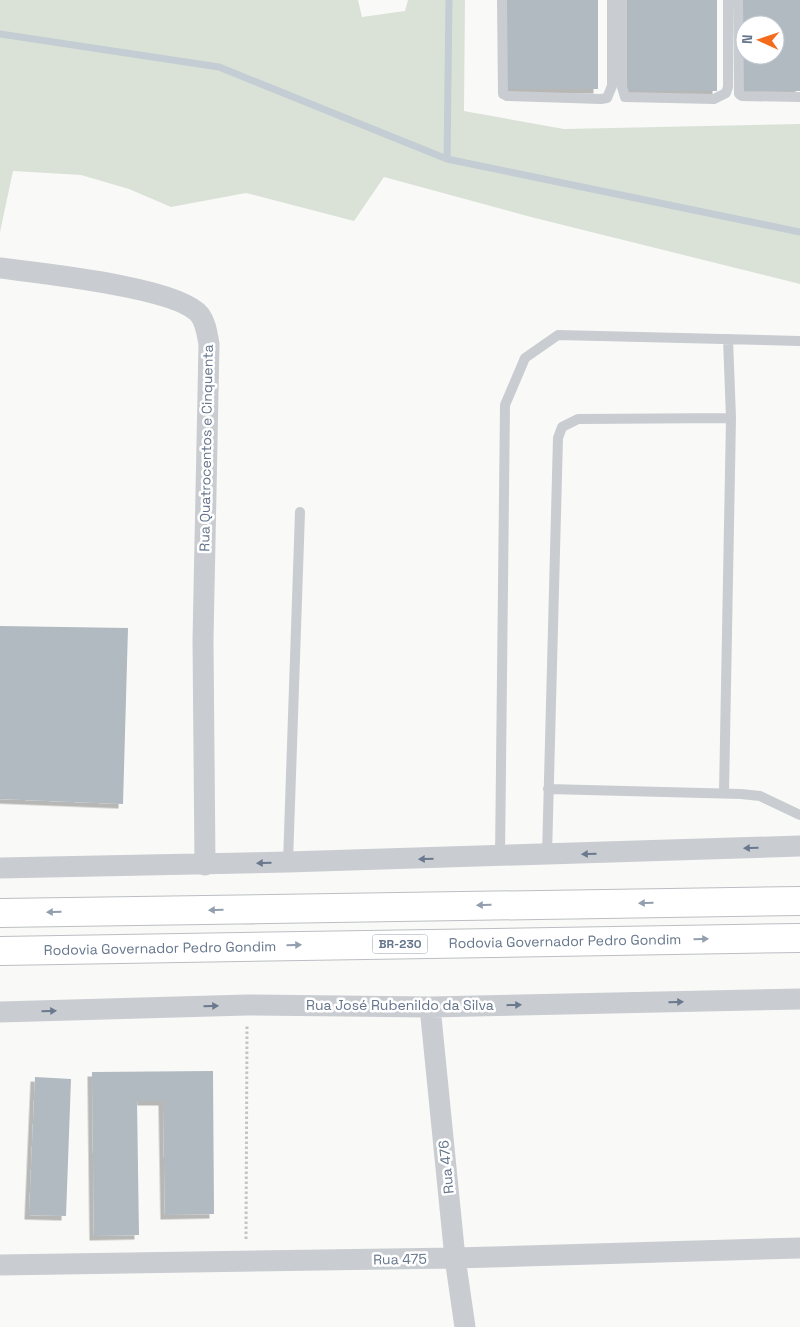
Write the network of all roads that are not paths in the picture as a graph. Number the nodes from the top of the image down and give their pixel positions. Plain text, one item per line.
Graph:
1 (502, 0) edge
2 (612, 0) edge
3 (622, 0) edge
4 (728, 0) edge
5 (738, 0) edge
6 (800, 97) edge
7 (0, 268) edge
8 (728, 340) junction
9 (800, 342) edge
10 (731, 418) junction
11 (300, 512) dead end
12 (548, 789) junction
13 (724, 793) junction
14 (800, 815) edge
15 (800, 846) edge
16 (547, 855) junction
17 (500, 857) junction
18 (288, 862) junction
19 (205, 865) junction
20 (0, 868) edge
21 (800, 901) edge
22 (0, 913) edge
23 (800, 938) edge
24 (0, 951) edge
25 (800, 999) edge
26 (430, 1007) junction
27 (0, 1012) edge
28 (800, 1248) edge
29 (455, 1258) junction
30 (0, 1264) edge
31 (465, 1327) edge

1 - 2 lane
3 - 4 lane
5 - 6 lane
7 - 19 street, Rua Quatrocentos e Cinquenta
8 - 9 lane
8 - 10 lane
8 - 17 lane
10 - 12 lane
10 - 13 lane
11 - 18 lane
12 - 13 lane
12 - 16 lane
13 - 14 lane
15 -> 16 street
16 - 17 street
17 -> 18 street
18 -> 19 street
19 - 20 street
21 -> 22 highway
24 -> 23 highway, Rodovia Governador Pedro Gondim / BR-230
26 -> 25 street, Rua José Rubenildo da Silva
27 -> 26 street, Rua José Rubenildo da Silva
26 - 29 street, Rua 476
28 - 29 street, Rua 475
29 - 30 street, Rua 475
29 - 31 street, Rua 476

